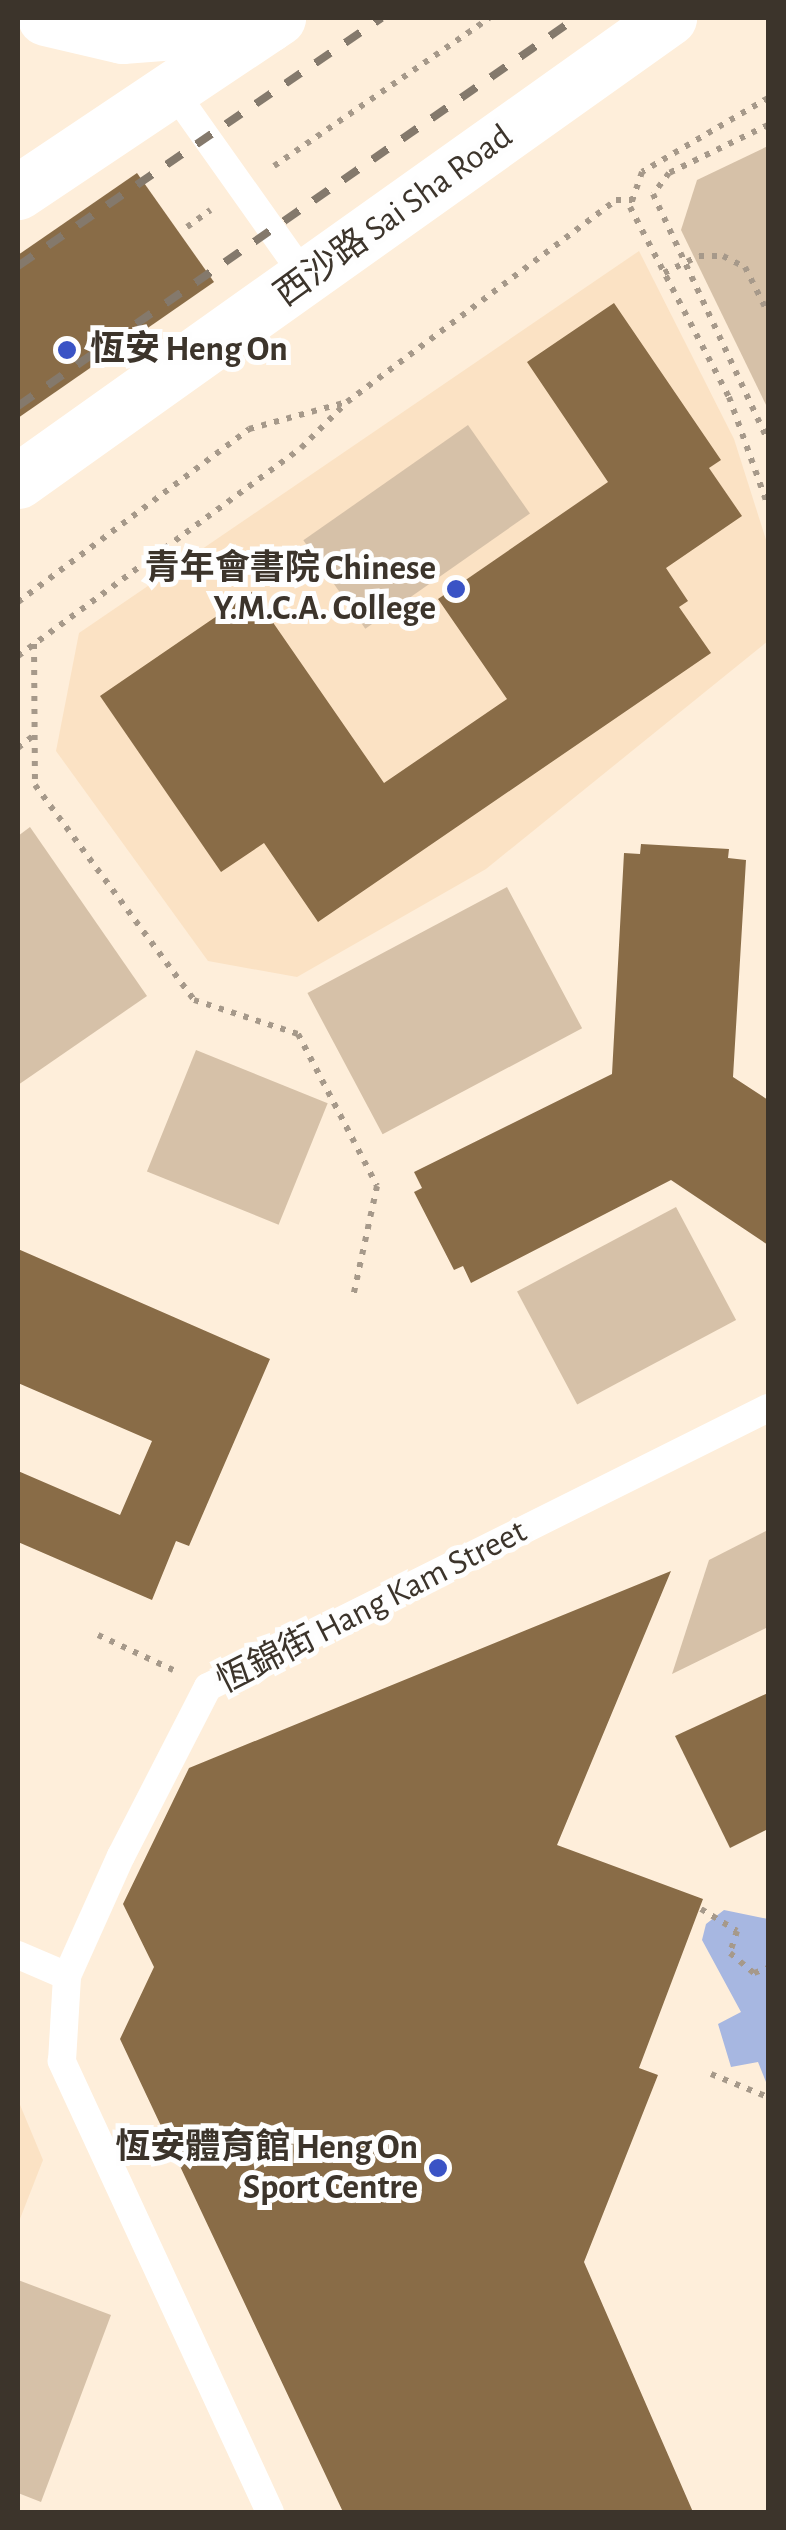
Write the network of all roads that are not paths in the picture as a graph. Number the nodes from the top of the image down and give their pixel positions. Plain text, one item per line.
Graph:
1 (46, 18) edge
2 (670, 18) edge
3 (273, 21) edge
4 (172, 89) junction
5 (18, 192) edge
6 (307, 280) junction
7 (18, 480) edge
8 (768, 1408) edge
9 (18, 1955) edge
10 (67, 1976) junction
11 (270, 2512) edge

1 - 3 main road
2 - 6 main road, 西沙路 Sai Sha Road
3 - 4 main road
4 - 5 main road
4 - 6 lane
6 - 7 main road, 西沙路 Sai Sha Road
8 - 10 lane, 恆錦街 Hang Kam Street
9 - 10 lane
10 - 11 lane, 恆錦街 Hang Kam Street

